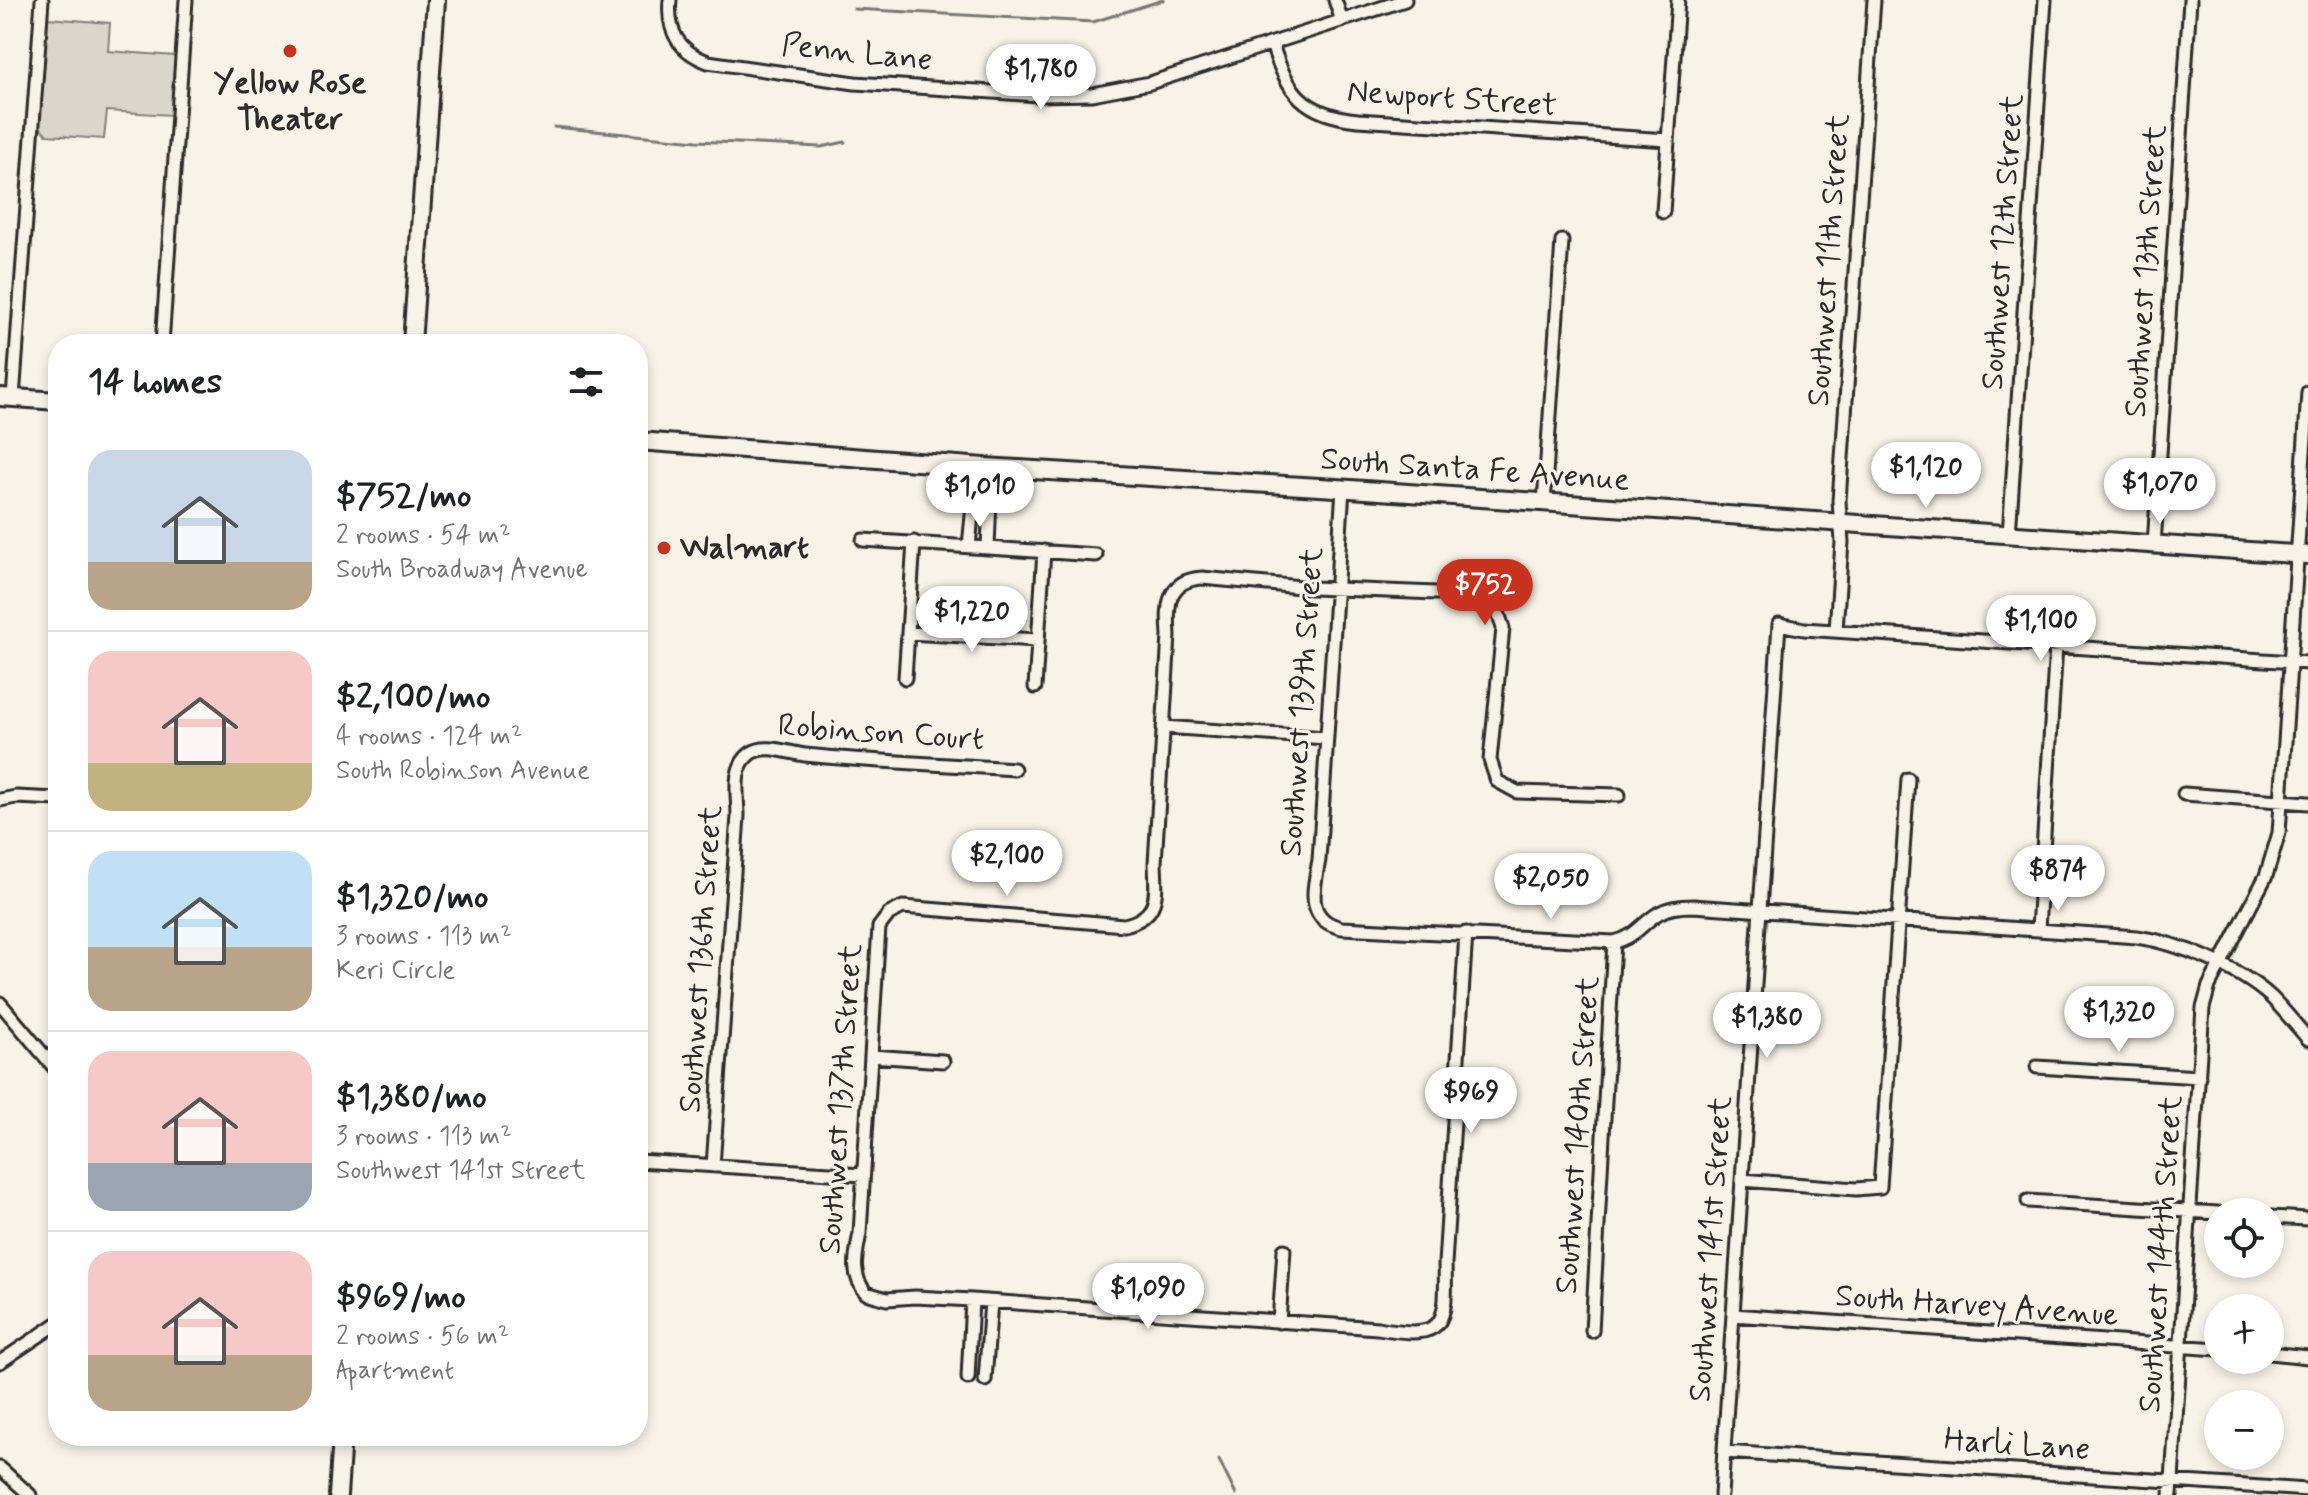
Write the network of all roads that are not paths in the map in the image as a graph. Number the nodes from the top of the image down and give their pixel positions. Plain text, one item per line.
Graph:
1 (42, 0) edge
2 (186, 0) edge
3 (436, 0) edge
4 (670, 0) edge
5 (1335, 0) edge
6 (1405, 0) edge
7 (1678, 0) edge
8 (1874, 0) edge
9 (2045, 0) edge
10 (2190, 0) edge
11 (1342, 21) junction
12 (1272, 44) junction
13 (1668, 140) junction
14 (1663, 212) dead end
15 (1562, 241) dead end
16 (163, 334) edge
17 (413, 334) edge
18 (2308, 392) edge
19 (7, 398) edge
20 (48, 400) edge
21 (648, 442) edge
22 (984, 467) junction
23 (1343, 488) junction
24 (1544, 503) junction
25 (1840, 524) junction
26 (2009, 535) junction
27 (863, 540) dead end
28 (914, 542) junction
29 (2154, 545) junction
30 (969, 546) junction
31 (988, 548) junction
32 (1044, 551) junction
33 (1096, 555) dead end
34 (2303, 555) edge
35 (1336, 588) junction
36 (1836, 630) junction
37 (908, 633) junction
38 (1038, 640) junction
39 (2056, 646) junction
40 (2291, 662) junction
41 (2308, 663) edge
42 (905, 678) dead end
43 (1035, 687) dead end
44 (1163, 727) junction
45 (1326, 738) junction
46 (746, 757) joint
47 (1014, 769) dead end
48 (1908, 779) dead end
49 (2184, 794) dead end
50 (1619, 795) dead end
51 (48, 799) edge
52 (0, 800) edge
53 (2282, 801) junction
54 (2308, 803) edge
55 (1760, 911) junction
56 (1899, 920) junction
57 (2038, 929) junction
58 (1466, 933) junction
59 (1614, 942) junction
60 (2219, 966) junction
61 (0, 1003) edge
62 (2308, 1039) edge
63 (871, 1056) junction
64 (48, 1060) edge
65 (943, 1061) dead end
66 (2037, 1067) dead end
67 (2199, 1077) junction
68 (648, 1162) edge
69 (713, 1166) junction
70 (863, 1175) junction
71 (1742, 1180) junction
72 (2028, 1201) dead end
73 (2190, 1211) junction
74 (2204, 1212) edge
75 (2284, 1218) edge
76 (2308, 1219) edge
77 (1284, 1250) dead end
78 (972, 1300) junction
79 (991, 1302) junction
80 (1733, 1315) junction
81 (1279, 1322) junction
82 (48, 1330) edge
83 (1592, 1331) dead end
84 (2181, 1346) junction
85 (2204, 1348) edge
86 (969, 1353) junction
87 (2284, 1354) edge
88 (987, 1355) junction
89 (2308, 1357) edge
90 (0, 1362) edge
91 (968, 1378) dead end
92 (985, 1380) dead end
93 (341, 1446) edge
94 (1724, 1452) junction
95 (0, 1468) edge
96 (2172, 1480) junction
97 (2308, 1490) edge
98 (30, 1495) edge
99 (338, 1495) edge
100 (1721, 1495) edge
101 (2171, 1495) edge

1 - 19 street
2 - 16 street
3 - 17 main road
4 - 12 street, Penn Lane
5 - 11 street
6 - 11 street, Penn Lane
7 - 13 street
8 - 25 street, Southwest 11th Street
9 - 26 street, Southwest 12th Street
10 - 29 street, Southwest 13th Street
11 - 12 street, Penn Lane
12 - 13 street, Newport Street
13 - 14 street
15 - 24 street
18 - 34 street, Southwest 144th Street
19 - 20 main road
21 - 22 main road, South Santa Fe Avenue
22 - 23 main road, South Santa Fe Avenue
22 - 30 street
22 - 31 street
23 - 24 main road, South Santa Fe Avenue
23 - 35 street, Southwest 139th Street
24 - 25 main road, South Santa Fe Avenue
25 - 26 main road, South Santa Fe Avenue
25 - 36 street, Southwest 11th Street
26 - 29 main road, South Santa Fe Avenue
27 - 28 street
28 - 30 street
28 - 37 street
29 - 34 main road, South Santa Fe Avenue
30 - 31 street
31 - 32 street
32 - 33 street
32 - 38 street
34 - 40 street, Southwest 144th Street
35 - 44 street
35 - 45 street, Southwest 139th Street
35 - 50 street
36 - 39 street
36 - 55 street, Southwest 141st Street
37 - 38 street
37 - 42 street
38 - 43 street
39 - 40 street
39 - 57 street
40 - 41 street
40 - 53 street, Southwest 144th Street
44 - 45 street
44 - 63 street, Southwest 137th Street
45 - 58 street, Southwest 139th Street
46 - 47 street, Robinson Court
46 - 69 street, Southwest 136th Street
48 - 56 street
49 - 53 street
51 - 52 street
53 - 54 street
53 - 60 street, Southwest 144th Street
55 - 56 street
55 - 59 street
55 - 71 street, Southwest 141st Street
56 - 57 street
56 - 71 street
57 - 60 street
58 - 59 street
58 - 81 street
59 - 83 street, Southwest 140th Street
60 - 62 street
60 - 67 street, Southwest 144th Street
61 - 64 street
63 - 65 street
63 - 70 street, Southwest 137th Street
66 - 67 street
67 - 73 street, Southwest 144th Street
68 - 69 street
69 - 70 street
70 - 78 street, Southwest 137th Street
71 - 80 street, Southwest 141st Street
72 - 73 street
73 - 74 street
73 - 84 street, Southwest 144th Street
75 - 76 street
77 - 81 street
78 - 79 street
78 - 86 street
79 - 81 street
79 - 88 street
80 - 84 street, South Harvey Avenue
80 - 94 street, Southwest 141st Street
82 - 90 street
84 - 85 street, South Harvey Avenue
84 - 96 street, Southwest 144th Street
86 - 88 street
86 - 91 street
87 - 89 street
88 - 92 street
93 - 99 main road
94 - 96 street, Harli Lane
94 - 100 street, Southwest 141st Street
95 - 98 street
96 - 97 street, Harli Lane
96 - 101 street, Southwest 144th Street

